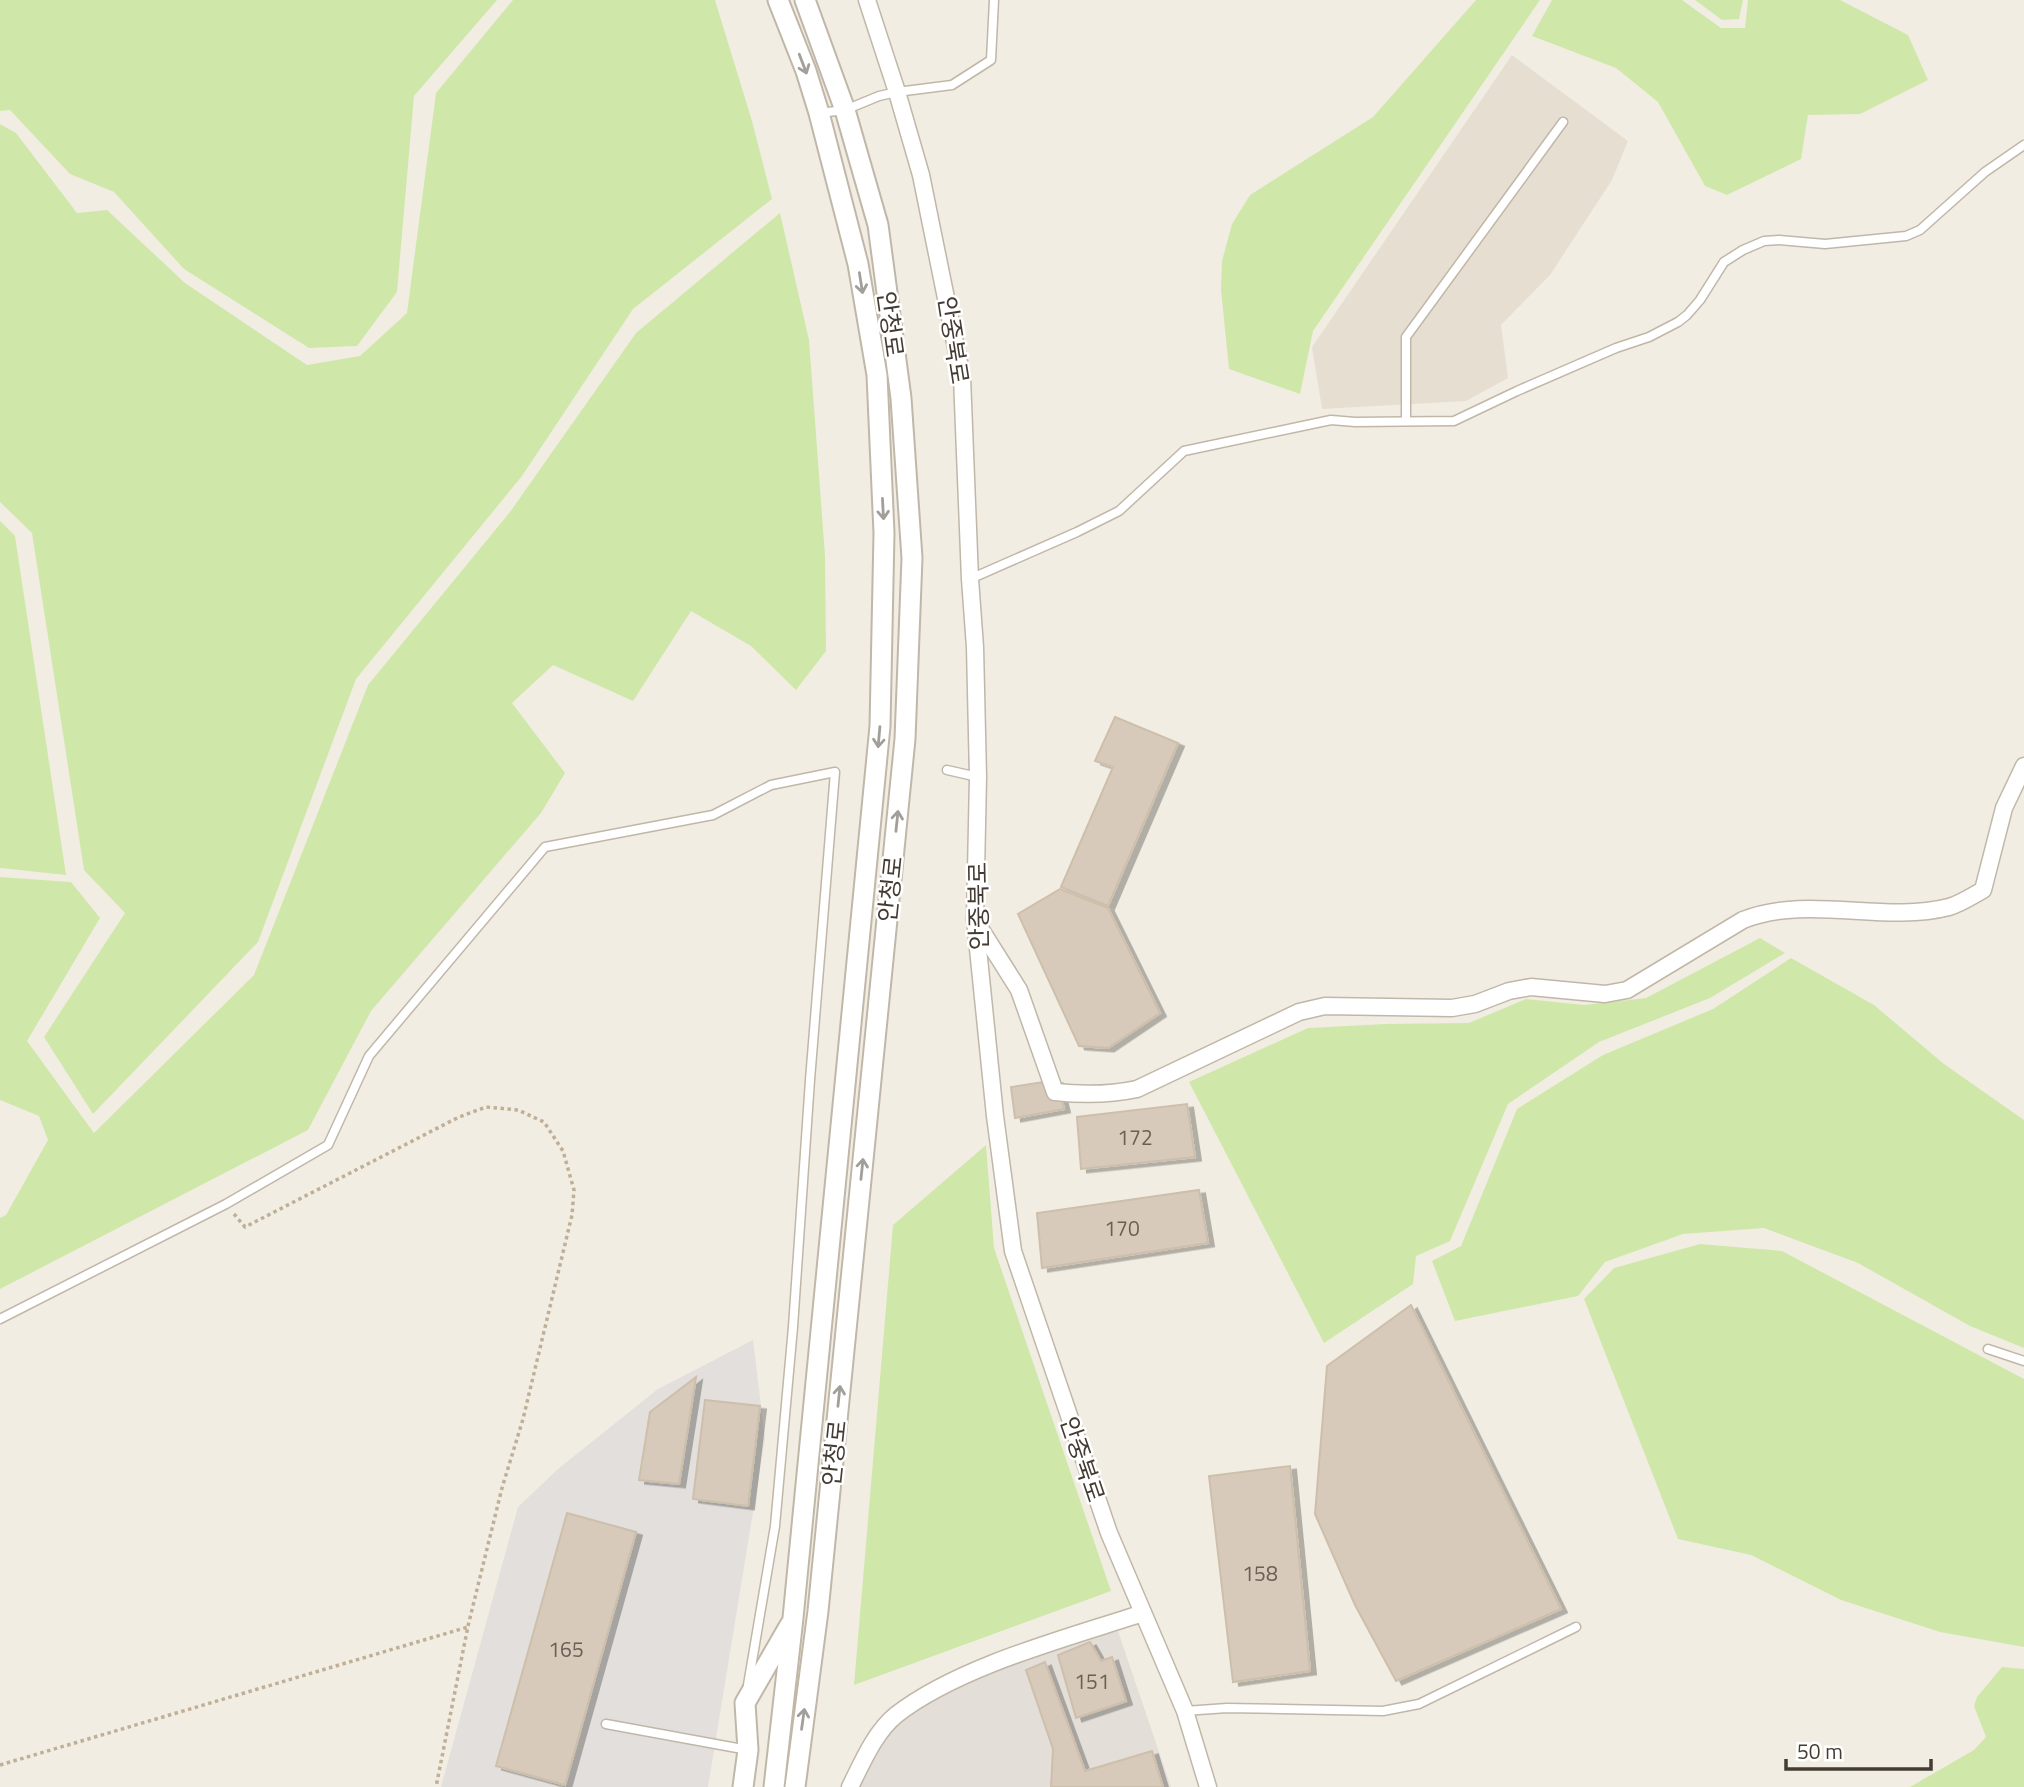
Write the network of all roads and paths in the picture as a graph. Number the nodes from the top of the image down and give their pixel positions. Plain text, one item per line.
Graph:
1 (778, 0) edge
2 (806, 0) edge
3 (867, 0) edge
4 (994, 0) edge
5 (897, 92) junction
6 (845, 110) junction
7 (819, 113) junction
8 (1563, 122) dead end
9 (2024, 145) edge
10 (1406, 421) junction
11 (970, 579) junction
12 (2024, 766) edge
13 (947, 770) dead end
14 (978, 777) junction
15 (975, 919) junction
16 (226, 1204) junction
17 (0, 1319) edge
18 (1988, 1349) dead end
19 (2024, 1361) edge
20 (1143, 1614) junction
21 (793, 1618) junction
22 (468, 1626) junction
23 (1576, 1627) dead end
24 (745, 1703) junction
25 (1185, 1711) junction
26 (606, 1724) dead end
27 (748, 1750) junction
28 (0, 1765) edge
29 (436, 1787) edge
30 (743, 1787) edge
31 (774, 1787) edge
32 (795, 1787) edge
33 (850, 1787) edge
34 (1208, 1787) edge

1 -> 7 street, 안청로
2 - 6 street, 안청로
3 - 5 street, 안중북로
4 - 5 lane
5 - 6 lane
5 - 11 street, 안중북로
6 - 7 lane
32 -> 6 street, 안청로
7 -> 21 street, 안청로
8 - 10 lane
9 - 10 lane
10 - 11 lane
11 - 14 street, 안중북로
12 - 15 street
13 - 14 lane
14 - 15 street, 안중북로
15 - 20 street, 안중북로
16 - 17 lane
16 - 22 path
16 - 24 lane
18 - 19 lane
20 - 25 street, 안중북로
20 - 33 street
21 - 24 street
21 - 31 street, 안청로
22 - 28 path
22 - 29 path
23 - 25 lane
24 - 27 street
25 - 34 street, 안중북로
26 - 27 lane
27 - 30 street

